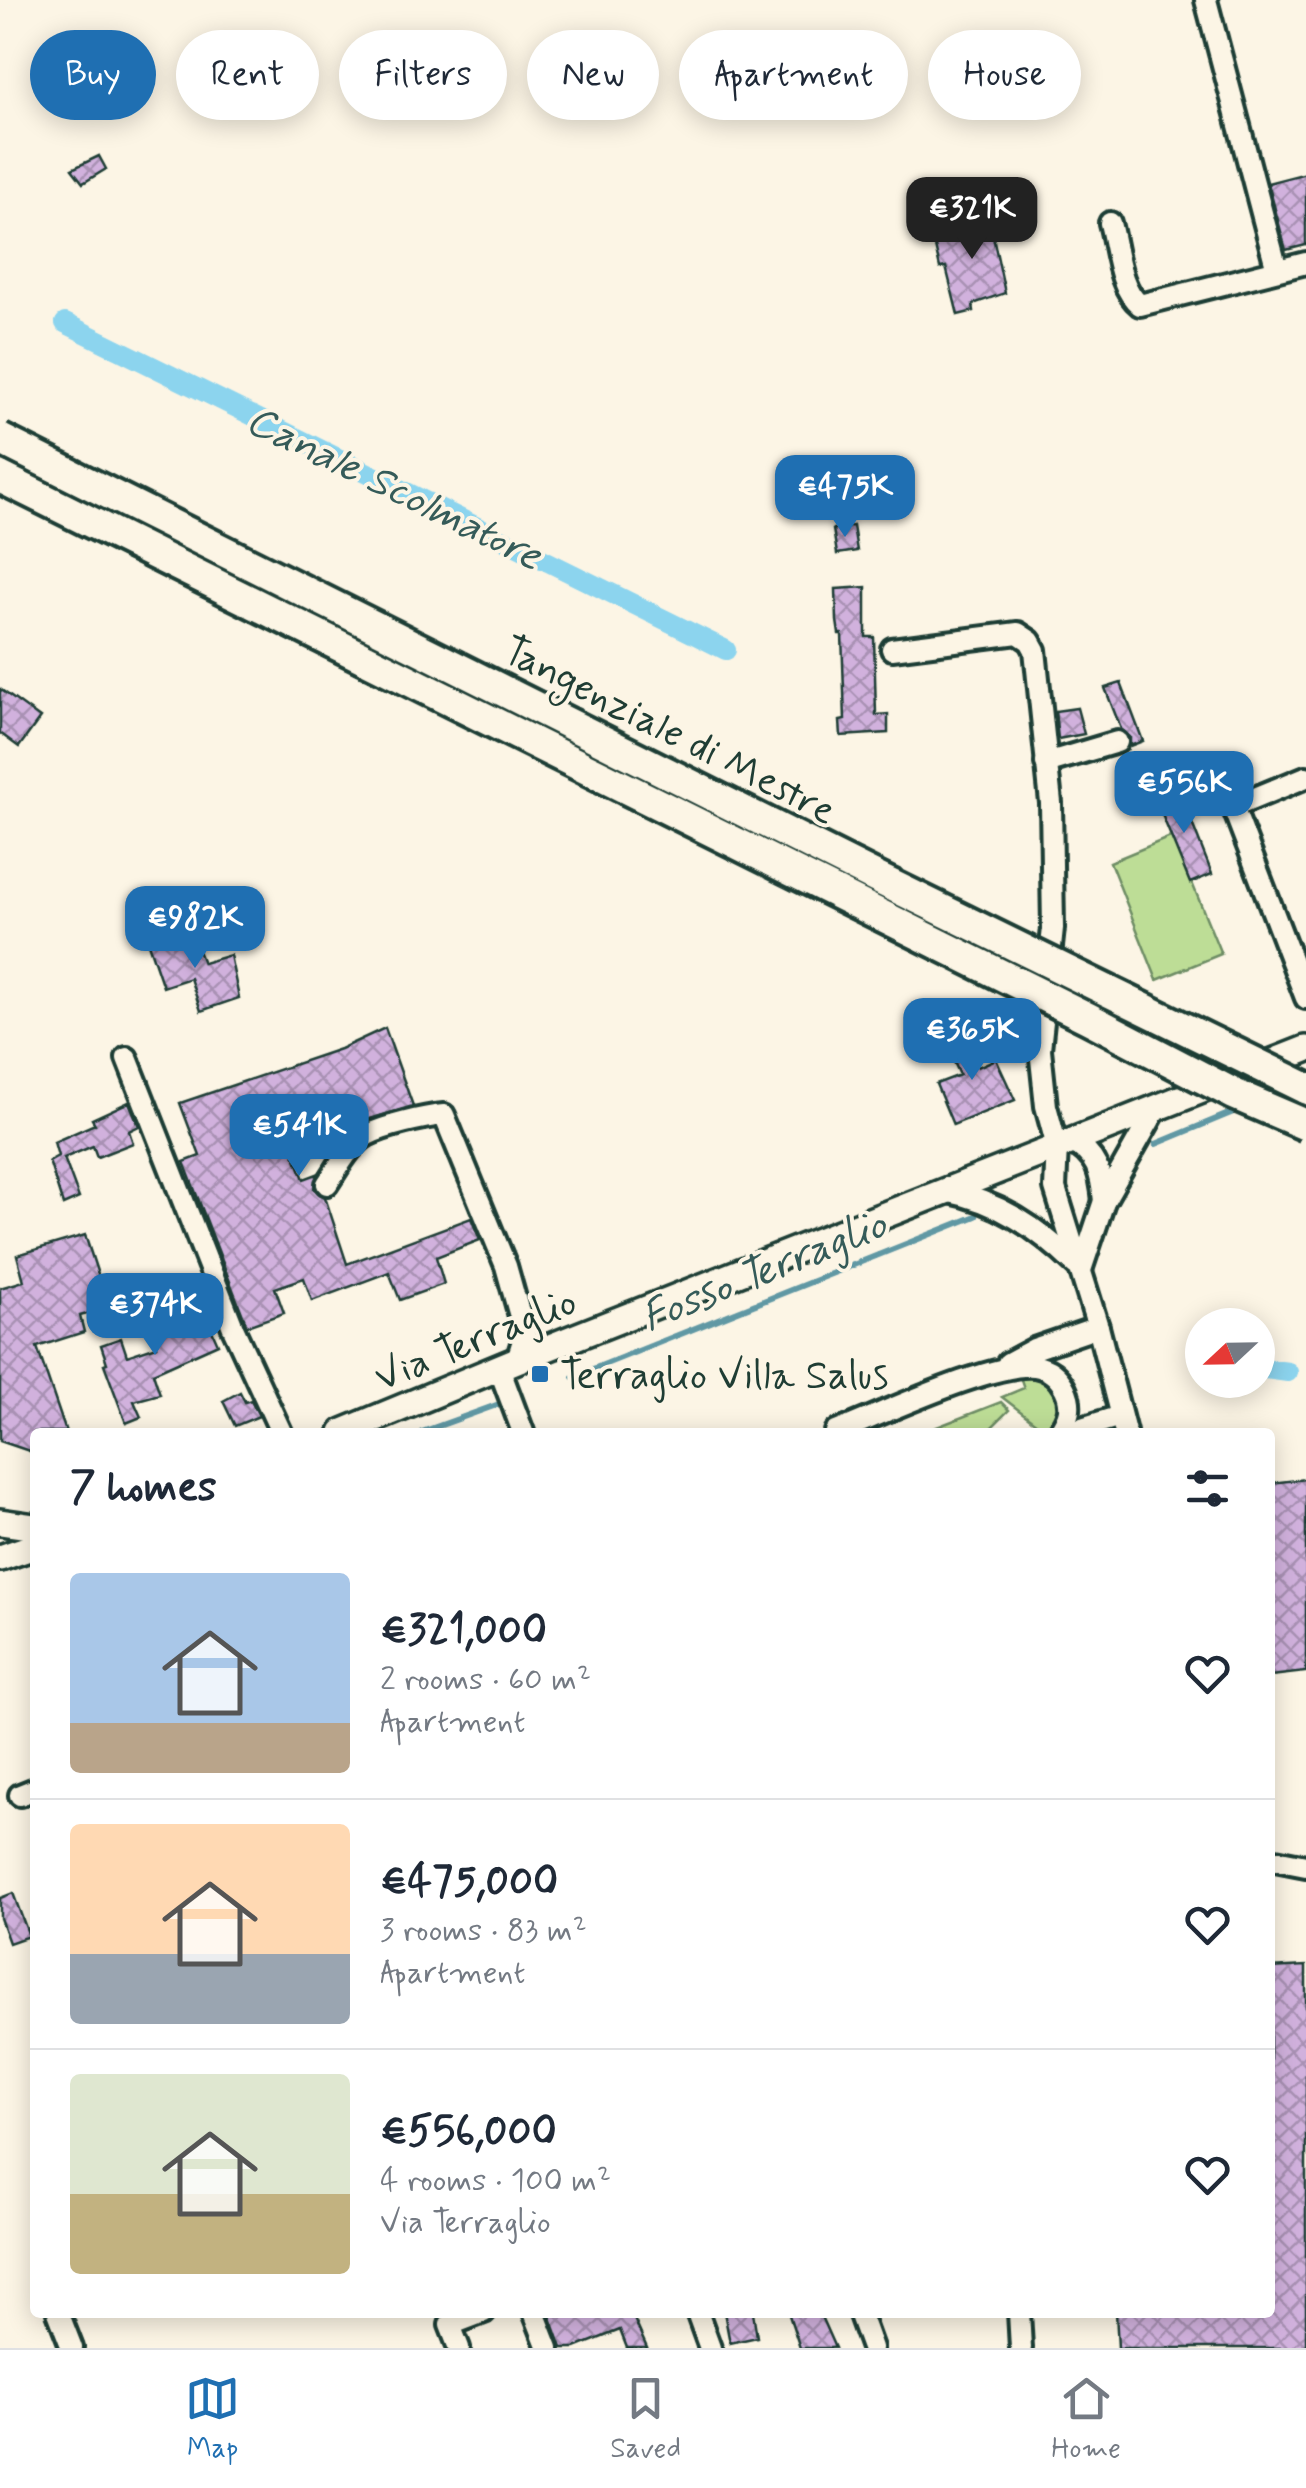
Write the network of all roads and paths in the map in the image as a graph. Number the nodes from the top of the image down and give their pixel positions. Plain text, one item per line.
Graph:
1 (1206, 0) edge
2 (1110, 223) dead end
3 (1306, 263) edge
4 (1277, 270) junction
5 (0, 439) edge
6 (0, 478) edge
7 (892, 649) dead end
8 (1117, 742) dead end
9 (1046, 763) junction
10 (1306, 778) edge
11 (1306, 998) edge
12 (1306, 1049) edge
13 (127, 1058) dead end
14 (1306, 1088) edge
15 (1158, 1108) junction
16 (1306, 1125) edge
17 (1064, 1144) junction
18 (327, 1184) dead end
19 (945, 1191) junction
20 (1104, 1201) junction
21 (1081, 1270) junction
22 (1098, 1326) junction
23 (508, 1364) junction
24 (998, 1369) junction
25 (1123, 1424) edge
26 (279, 1428) edge
27 (361, 1428) edge
28 (523, 1428) edge
29 (846, 1428) edge
30 (1062, 1428) edge
31 (1096, 1428) edge
32 (0, 1522) edge
33 (30, 1526) edge
34 (30, 1548) edge
35 (0, 1558) edge
36 (1275, 1860) edge
37 (1306, 1866) edge
38 (60, 2318) edge
39 (468, 2318) edge
40 (536, 2318) edge
41 (699, 2318) edge
42 (861, 2318) edge
43 (1018, 2318) edge
44 (72, 2348) edge
45 (458, 2348) edge
46 (548, 2348) edge
47 (710, 2348) edge
48 (872, 2348) edge
49 (1020, 2348) edge

1 - 4 street
2 - 4 street
3 - 4 street
5 - 14 highway, Tangenziale di Mestre, bridge
6 - 16 highway, Tangenziale di Mestre, bridge
7 - 9 street
8 - 9 street
9 - 17 street
10 - 11 street
12 - 15 main road, Via Terraglio
13 - 26 street
15 - 17 main road, Via Terraglio
15 - 20 street
17 - 19 main road, Via Terraglio
17 - 20 street
17 - 21 street
18 - 23 street
19 - 21 street
19 - 23 main road, Via Terraglio
20 - 21 street
21 - 22 street
22 - 24 street
22 - 25 street
23 - 27 main road, Via Terraglio
23 - 28 street
24 - 29 street
24 - 30 street
25 - 31 street
32 - 33 main road
34 - 35 main road
36 - 37 street
38 - 44 street
39 - 45 street
40 - 46 street
41 - 47 street
42 - 48 street
43 - 49 street

